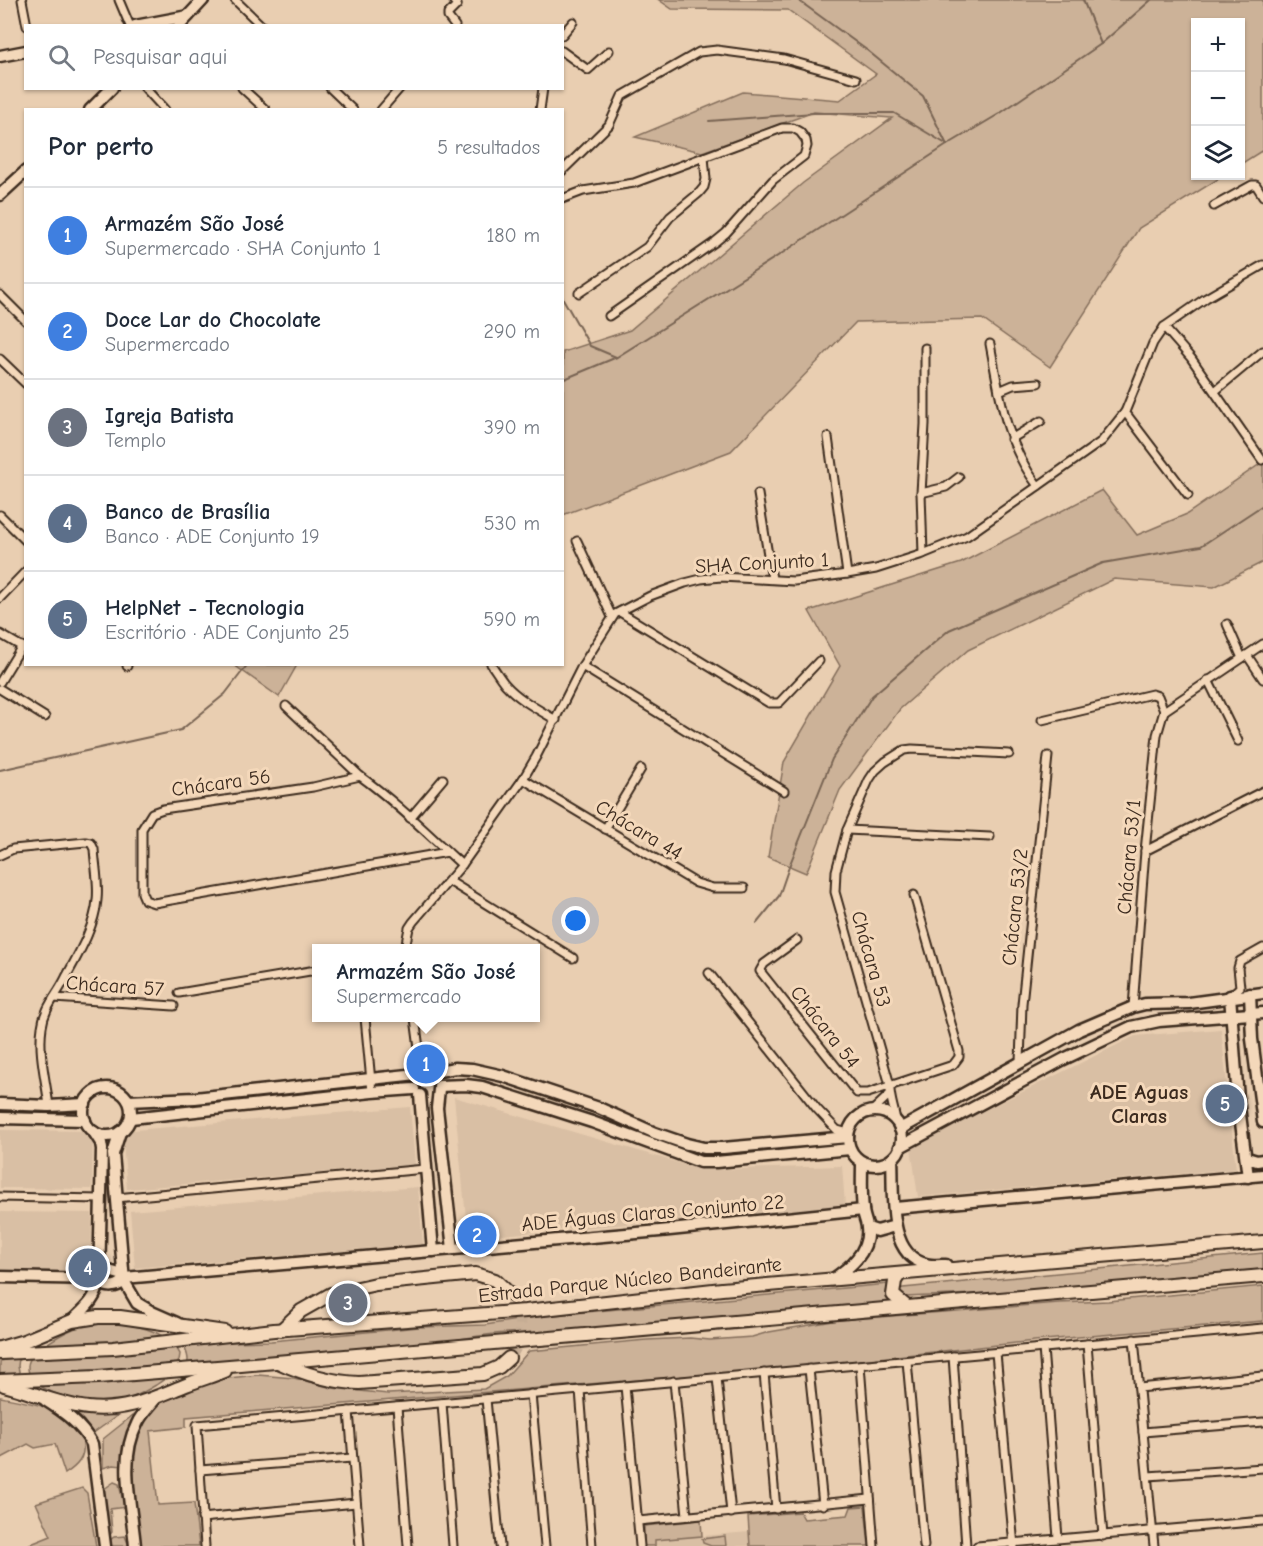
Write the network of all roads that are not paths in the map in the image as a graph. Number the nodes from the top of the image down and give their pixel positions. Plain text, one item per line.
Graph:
1 (22, 0) edge
2 (119, 0) edge
3 (203, 0) edge
4 (235, 0) edge
5 (453, 0) edge
6 (188, 16) junction
7 (573, 22) dead end
8 (160, 23) edge
9 (27, 24) edge
10 (129, 24) edge
11 (181, 24) edge
12 (260, 24) edge
13 (453, 24) edge
14 (564, 33) edge
15 (24, 51) edge
16 (609, 51) dead end
17 (564, 53) edge
18 (0, 56) edge
19 (856, 79) dead end
20 (110, 90) edge
21 (147, 90) edge
22 (244, 90) edge
23 (332, 90) edge
24 (398, 90) edge
25 (543, 90) edge
26 (92, 108) edge
27 (163, 108) edge
28 (264, 108) edge
29 (350, 108) edge
30 (383, 108) edge
31 (540, 108) edge
32 (704, 157) junction
33 (564, 169) edge
34 (24, 173) edge
35 (0, 195) edge
36 (1263, 196) edge
37 (564, 198) edge
38 (1214, 206) dead end
39 (1263, 265) edge
40 (579, 294) dead end
41 (0, 295) edge
42 (609, 316) dead end
43 (24, 319) edge
44 (1164, 327) junction
45 (990, 344) dead end
46 (925, 348) dead end
47 (1263, 351) edge
48 (0, 359) edge
49 (24, 382) edge
50 (1038, 383) dead end
51 (999, 391) junction
52 (1215, 391) junction
53 (1125, 412) junction
54 (1041, 422) dead end
55 (828, 437) dead end
56 (1011, 439) junction
57 (1262, 460) edge
58 (959, 477) dead end
59 (1038, 486) junction
60 (921, 493) junction
61 (758, 494) dead end
62 (1188, 495) dead end
63 (0, 515) edge
64 (24, 539) edge
65 (577, 541) dead end
66 (923, 554) junction
67 (24, 573) edge
68 (846, 574) junction
69 (772, 579) junction
70 (0, 598) edge
71 (620, 612) junction
72 (612, 617) junction
73 (1227, 624) dead end
74 (0, 634) edge
75 (1263, 644) edge
76 (23, 647) edge
77 (1245, 656) junction
78 (819, 661) dead end
79 (492, 666) edge
80 (582, 666) junction
81 (1263, 679) edge
82 (1208, 680) junction
83 (0, 682) edge
84 (0, 689) edge
85 (286, 706) dead end
86 (1164, 711) junction
87 (45, 717) dead end
88 (556, 720) junction
89 (1042, 720) dead end
90 (1238, 741) dead end
91 (1009, 754) dead end
92 (1048, 756) dead end
93 (641, 768) dead end
94 (360, 776) junction
95 (443, 779) dead end
96 (523, 779) junction
97 (784, 791) dead end
98 (1263, 791) edge
99 (410, 818) junction
100 (605, 829) junction
101 (847, 830) junction
102 (990, 837) dead end
103 (0, 848) edge
104 (13, 849) junction
105 (1145, 851) junction
106 (448, 852) junction
107 (0, 855) edge
108 (462, 865) junction
109 (449, 881) junction
110 (744, 888) dead end
111 (914, 895) dead end
112 (797, 940) dead end
113 (406, 944) edge
114 (1263, 948) edge
115 (573, 958) dead end
116 (312, 971) edge
117 (709, 973) dead end
118 (1239, 987) junction
119 (179, 993) dead end
120 (1263, 993) edge
121 (1250, 994) junction
122 (1230, 996) junction
123 (54, 999) junction
124 (1157, 1005) junction
125 (174, 1006) dead end
126 (1133, 1007) junction
127 (1258, 1014) edge
128 (1232, 1015) junction
129 (1159, 1021) junction
130 (365, 1022) edge
131 (416, 1022) edge
132 (1234, 1039) junction
133 (1252, 1039) junction
134 (1020, 1062) junction
135 (424, 1072) junction
136 (370, 1078) junction
137 (337, 1082) junction
138 (890, 1085) junction
139 (439, 1088) junction
140 (1261, 1091) edge
141 (372, 1092) junction
142 (417, 1092) junction
143 (889, 1095) junction
144 (339, 1096) junction
145 (195, 1098) junction
146 (129, 1101) junction
147 (0, 1104) edge
148 (85, 1104) junction
149 (49, 1106) junction
150 (421, 1108) junction
151 (437, 1108) junction
152 (196, 1112) junction
153 (871, 1112) junction
154 (131, 1118) junction
155 (0, 1119) edge
156 (85, 1120) junction
157 (1263, 1122) edge
158 (898, 1126) junction
159 (94, 1132) junction
160 (120, 1132) junction
161 (848, 1135) junction
162 (900, 1147) junction
163 (704, 1148) junction
164 (850, 1149) junction
165 (1247, 1158) junction
166 (892, 1159) junction
167 (1263, 1160) edge
168 (700, 1162) junction
169 (862, 1162) junction
170 (425, 1169) junction
171 (1263, 1175) edge
172 (1248, 1177) junction
173 (0, 1197) edge
174 (116, 1198) junction
175 (100, 1199) junction
176 (895, 1208) junction
177 (863, 1210) junction
178 (431, 1226) junction
179 (450, 1226) junction
180 (895, 1226) junction
181 (868, 1228) junction
182 (1263, 1242) edge
183 (453, 1249) junction
184 (433, 1251) junction
185 (982, 1267) junction
186 (899, 1275) junction
187 (1263, 1276) edge
188 (0, 1277) edge
189 (99, 1278) junction
190 (124, 1278) junction
191 (832, 1280) junction
192 (511, 1294) tunnel mouth
193 (906, 1306) junction
194 (72, 1322) junction
195 (189, 1328) junction
196 (1263, 1328) edge
197 (281, 1330) junction
198 (238, 1335) junction
199 (1134, 1339) junction
200 (1087, 1344) junction
201 (0, 1348) edge
202 (1043, 1348) junction
203 (0, 1353) edge
204 (996, 1353) junction
205 (953, 1356) junction
206 (509, 1358) tunnel mouth
207 (907, 1361) junction
208 (277, 1362) junction
209 (241, 1365) junction
210 (860, 1365) junction
211 (809, 1369) junction
212 (764, 1373) junction
213 (1263, 1376) edge
214 (717, 1378) junction
215 (674, 1381) junction
216 (0, 1383) edge
217 (625, 1386) junction
218 (1139, 1388) junction
219 (580, 1390) junction
220 (531, 1394) junction
221 (37, 1395) junction
222 (157, 1398) junction
223 (486, 1399) junction
224 (442, 1402) junction
225 (397, 1407) junction
226 (349, 1411) junction
227 (1263, 1422) edge
228 (1143, 1432) junction
229 (352, 1458) junction
230 (1263, 1468) edge
231 (200, 1470) junction
232 (1148, 1476) junction
233 (870, 1499) junction
234 (356, 1503) junction
235 (823, 1505) junction
236 (776, 1509) junction
237 (731, 1513) junction
238 (687, 1516) junction
239 (202, 1518) junction
240 (638, 1521) junction
241 (1263, 1521) edge
242 (1152, 1531) junction
243 (1103, 1536) junction
244 (1058, 1538) junction
245 (1014, 1544) edge
246 (105, 1546) edge
247 (135, 1546) edge
248 (205, 1546) edge
249 (360, 1546) edge
250 (408, 1546) edge
251 (453, 1546) edge
252 (500, 1546) edge
253 (545, 1546) edge
254 (592, 1546) edge
255 (640, 1546) edge
256 (874, 1546) edge
257 (924, 1546) edge
258 (966, 1546) edge
259 (977, 1546) edge
260 (1154, 1546) edge

1 - 9 street
2 - 10 street
3 - 6 street
4 - 12 street
5 - 13 street
6 - 8 street
6 - 11 street
7 - 14 street
15 - 18 street
16 - 17 street
19 - 33 street
20 - 26 street
21 - 27 street
22 - 28 street
23 - 29 street
24 - 30 street
25 - 31 street
32 - 37 street
32 - 40 street
32 - 42 street
34 - 35 street
36 - 38 street
39 - 44 street, SHA Conjunto 1
41 - 43 street
44 - 52 street
44 - 53 street, SHA Conjunto 1
45 - 51 street
46 - 60 street
47 - 52 street
48 - 49 street
50 - 51 street
51 - 56 street
52 - 57 street
53 - 59 street, SHA Conjunto 1
53 - 62 street
54 - 56 street
55 - 68 street
56 - 59 street
58 - 60 street
59 - 66 street, SHA Conjunto 1
60 - 66 street
61 - 69 street
63 - 64 street
65 - 72 street
66 - 68 street, SHA Conjunto 1
67 - 70 street
68 - 69 street, SHA Conjunto 1
69 - 71 street, SHA Conjunto 1
71 - 72 street, SHA Conjunto 1
71 - 78 street
72 - 80 street, SHA Conjunto 1
73 - 77 street
74 - 76 street
75 - 77 street
76 - 83 street
77 - 81 street
77 - 82 street
79 - 88 street
80 - 88 street, SHA Conjunto 1
80 - 97 street
82 - 86 street
82 - 90 street
84 - 87 street
85 - 94 street
86 - 89 street
86 - 105 street, Chácara 53/1
88 - 96 street, SHA Conjunto 1
91 - 101 street, Chácara 53
92 - 134 street, Chácara 53/2
93 - 100 street
94 - 99 street
94 - 106 street, Chácara 56
95 - 99 street
96 - 100 street, Chácara 44
96 - 108 street, SHA Conjunto 1
98 - 105 street
99 - 106 street
100 - 110 street, Chácara 44
101 - 102 street
101 - 138 street, Chácara 53
103 - 104 street
104 - 107 street
104 - 123 street
105 - 126 street, Chácara 53/1
106 - 108 street
108 - 109 street, SHA Conjunto 1
109 - 113 street, SHA Conjunto 1
109 - 115 street
111 - 138 street, Chácara 54
112 - 138 street, Chácara 54
114 - 118 street
116 - 119 street
117 - 161 street
118 - 121 street
118 - 122 street
120 - 121 street
121 - 122 street
121 - 127 street
122 - 124 street
122 - 128 street
123 - 125 street, Chácara 57
123 - 149 street
124 - 126 street
124 - 129 street
126 - 134 street
127 - 128 street
127 - 133 street
128 - 129 street
128 - 132 street
129 - 162 street
130 - 136 street
131 - 135 street
132 - 133 street
132 - 165 street
133 - 140 street
134 - 158 street
135 - 136 street
135 - 139 street
135 - 142 street
135 - 163 street
136 - 137 street
136 - 141 street
137 - 144 street
137 - 145 street
138 - 143 street, Chácara 53
139 - 142 street
139 - 151 street
139 - 168 street
140 - 157 street
141 - 142 street
141 - 144 street
142 - 150 street
143 - 153 street
143 - 158 street, Chácara 53
144 - 152 street
145 - 146 street
145 - 152 street
146 - 148 street
146 - 154 street
147 - 149 street
148 - 149 street
148 - 156 street
150 - 151 street
150 - 170 street
151 - 179 street
152 - 154 street
153 - 158 street
153 - 161 street
154 - 160 street
155 - 156 street
156 - 159 street
158 - 162 street
159 - 160 street
159 - 175 street
160 - 174 street
161 - 163 street
161 - 164 street
162 - 166 street
163 - 168 street
164 - 168 street
164 - 169 street
165 - 167 street
165 - 172 street
166 - 169 street
166 - 176 street
169 - 177 street
170 - 174 street
170 - 178 street
171 - 172 street
172 - 176 street
173 - 175 street
174 - 190 street
175 - 189 street
176 - 180 street
177 - 181 street
177 - 183 street, ADE Águas Claras Conjunto 22
178 - 179 street
178 - 184 street
179 - 183 street
180 - 181 street
180 - 185 street
181 - 191 street
182 - 185 highway, Estrada Parque Núcleo Bandeirante
183 - 184 street, ADE Águas Claras Conjunto 22
184 - 190 street, ADE Águas Claras Conjunto 22
185 - 186 highway, Estrada Parque Núcleo Bandeirante
186 - 191 highway, Estrada Parque Núcleo Bandeirante
186 - 193 highway
187 - 193 highway
188 - 189 street, ADE Águas Claras Conjunto 22
189 - 190 street, ADE Águas Claras Conjunto 22
189 - 194 street
190 - 195 street
191 - 197 highway, Estrada Parque Núcleo Bandeirante
192 - 197 highway
193 - 208 highway
194 - 195 highway
194 - 201 highway
195 - 198 highway
196 - 199 street
197 - 198 highway, Estrada Parque Núcleo Bandeirante
198 - 203 highway, Estrada Parque Núcleo Bandeirante
199 - 200 street
199 - 218 street
200 - 202 street
200 - 243 street
202 - 204 street
202 - 244 street
204 - 205 street
204 - 245 street
205 - 207 street
205 - 258 street
206 - 208 highway
207 - 210 street
207 - 257 street
208 - 209 highway
209 - 216 highway
209 - 222 highway
210 - 211 street
210 - 233 street
211 - 212 street
211 - 235 street
212 - 214 street
212 - 236 street
213 - 218 street
214 - 215 street
214 - 237 street
215 - 217 street
215 - 238 street
216 - 221 highway
217 - 219 street
217 - 240 street
218 - 228 street
219 - 220 street
219 - 254 street
220 - 223 street
220 - 253 street
221 - 222 highway
221 - 246 street
222 - 247 street
223 - 224 street
223 - 252 street
224 - 225 street
224 - 251 street
225 - 226 street
225 - 250 street
226 - 229 street
226 - 231 street
227 - 228 street
228 - 232 street
229 - 231 street
229 - 234 street
230 - 232 street
231 - 239 street
232 - 242 street
233 - 235 street
233 - 256 street
234 - 239 street
234 - 249 street
235 - 236 street
236 - 237 street
237 - 238 street
238 - 240 street
239 - 248 street
240 - 255 street
241 - 242 street
242 - 243 street
242 - 260 street
243 - 244 street
244 - 245 street
245 - 259 street

